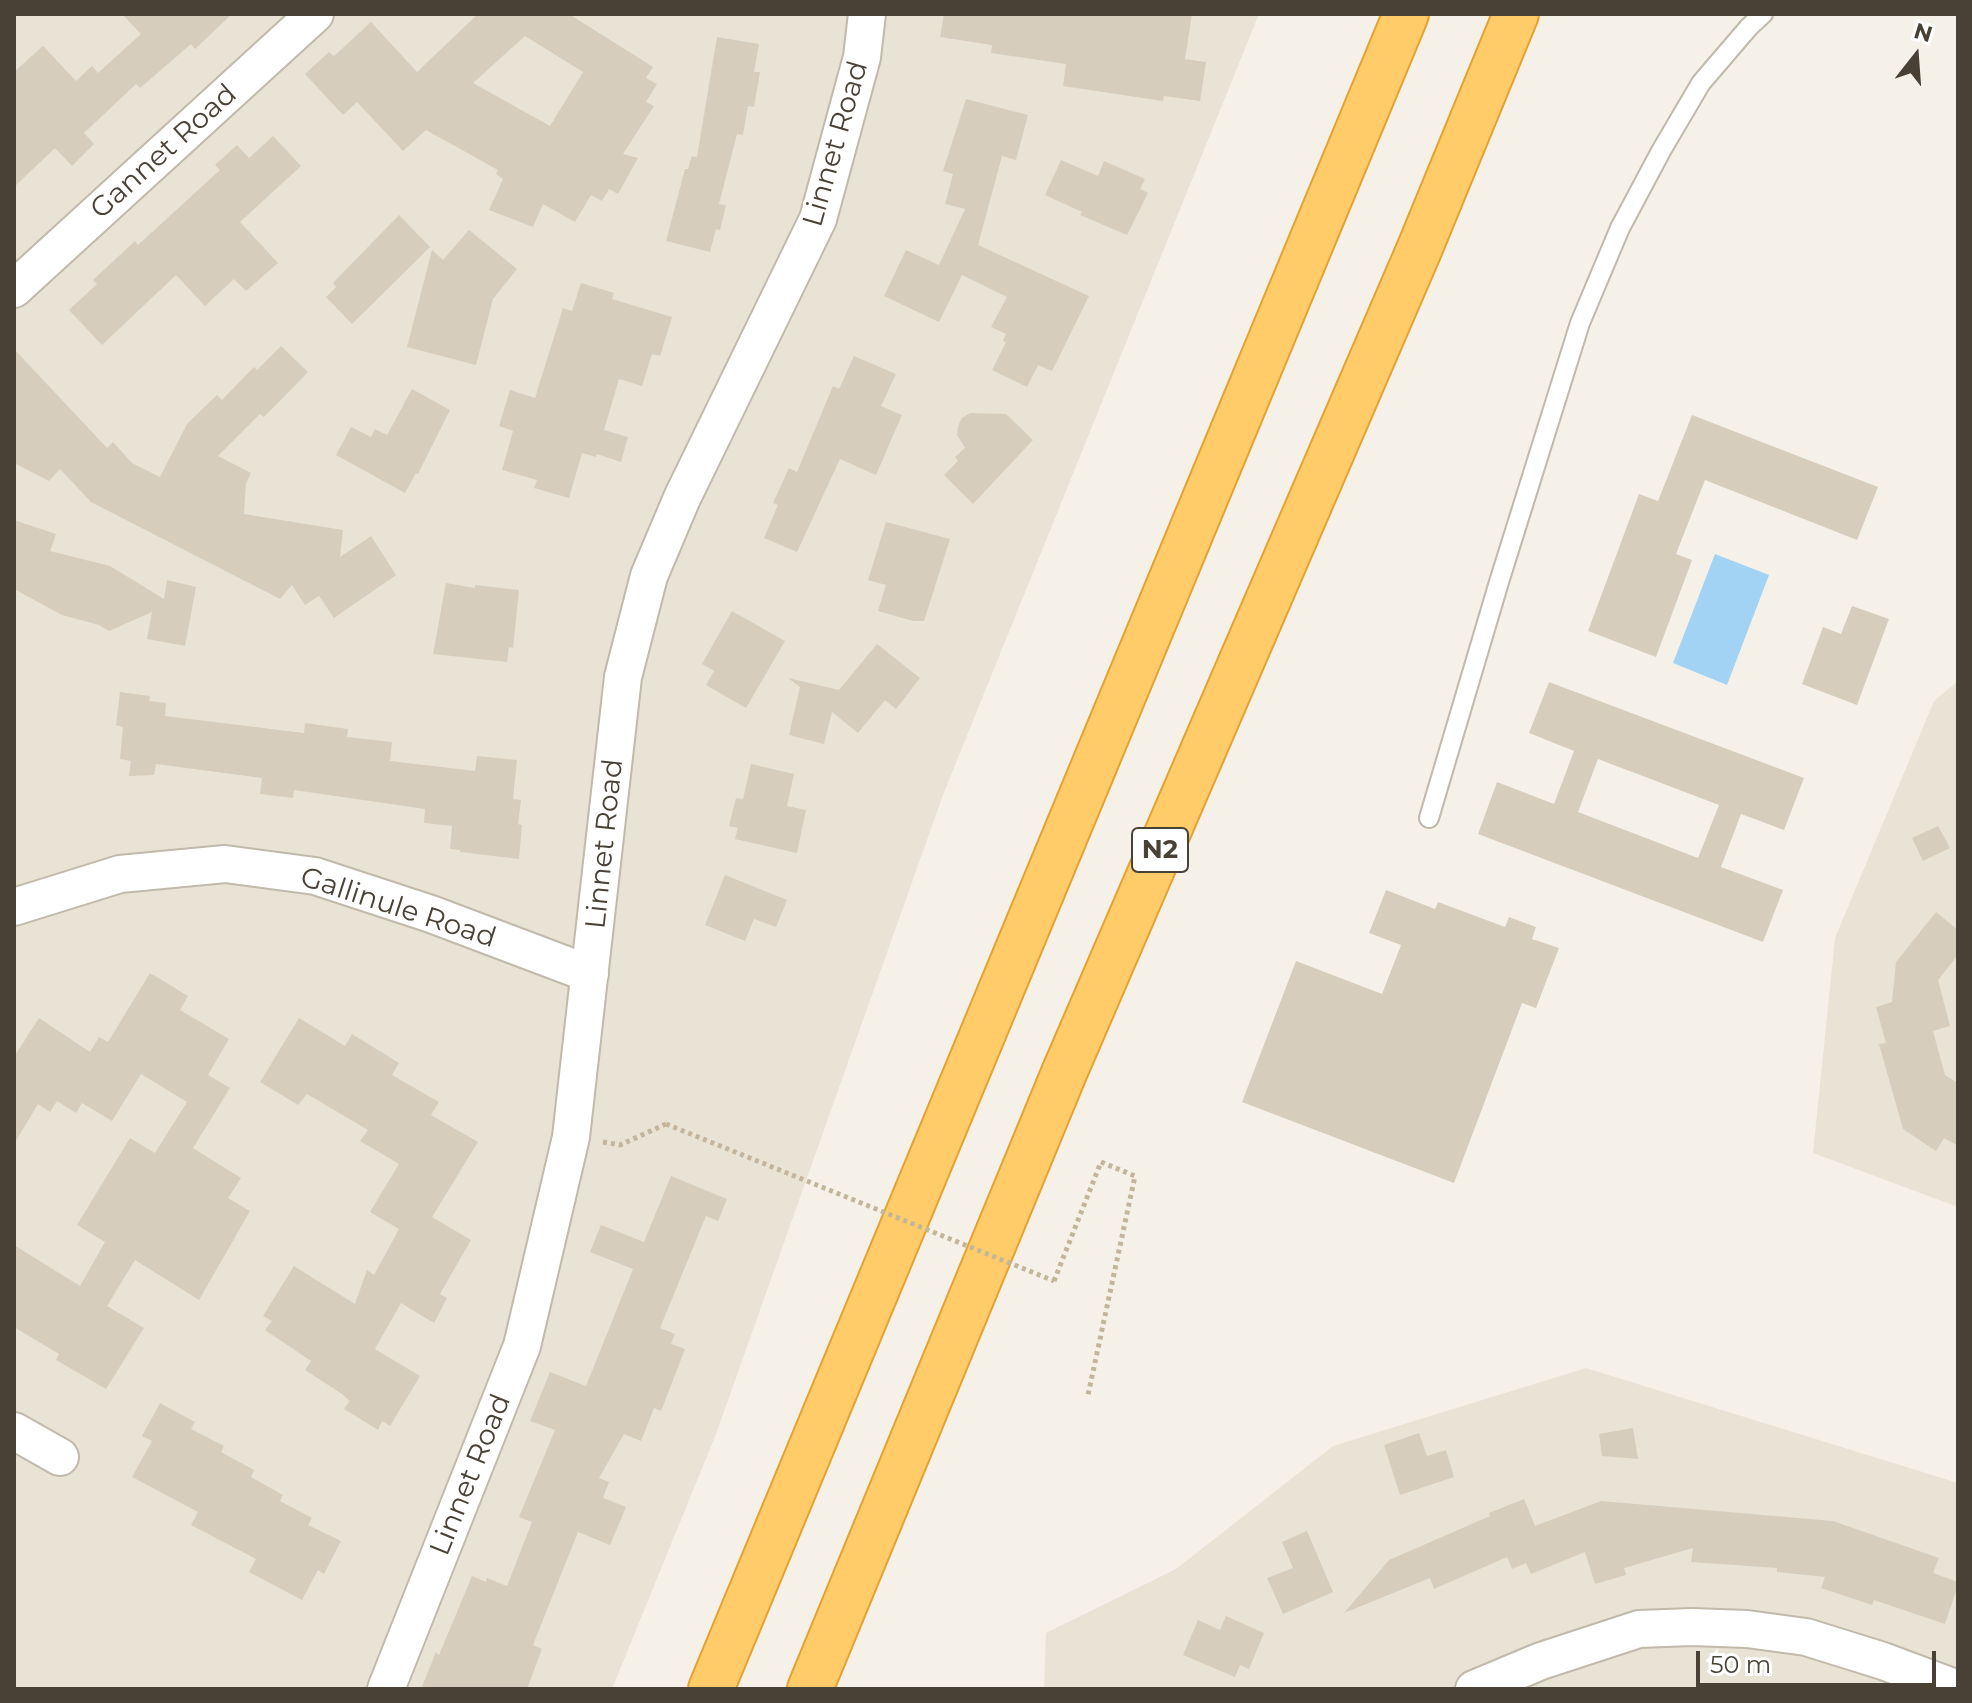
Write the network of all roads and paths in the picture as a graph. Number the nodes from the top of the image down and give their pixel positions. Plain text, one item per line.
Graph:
1 (315, 14) edge
2 (867, 14) edge
3 (1406, 14) edge
4 (1516, 14) edge
5 (1763, 14) edge
6 (14, 289) edge
7 (1429, 818) dead end
8 (14, 907) edge
9 (590, 974) junction
10 (571, 1137) junction
11 (1088, 1395) dead end
12 (14, 1431) edge
13 (60, 1457) dead end
14 (386, 1689) edge
15 (711, 1689) edge
16 (810, 1689) edge
17 (1474, 1689) edge
18 (1958, 1689) edge

1 - 6 street, Gannet Road
2 - 9 street, Linnet Road
3 - 15 highway
4 - 16 highway, N2
5 - 7 lane
8 - 9 street, Gallinule Road
9 - 10 street, Linnet Road
10 - 11 path, bridge
10 - 14 street, Linnet Road
12 - 13 street
17 - 18 street

